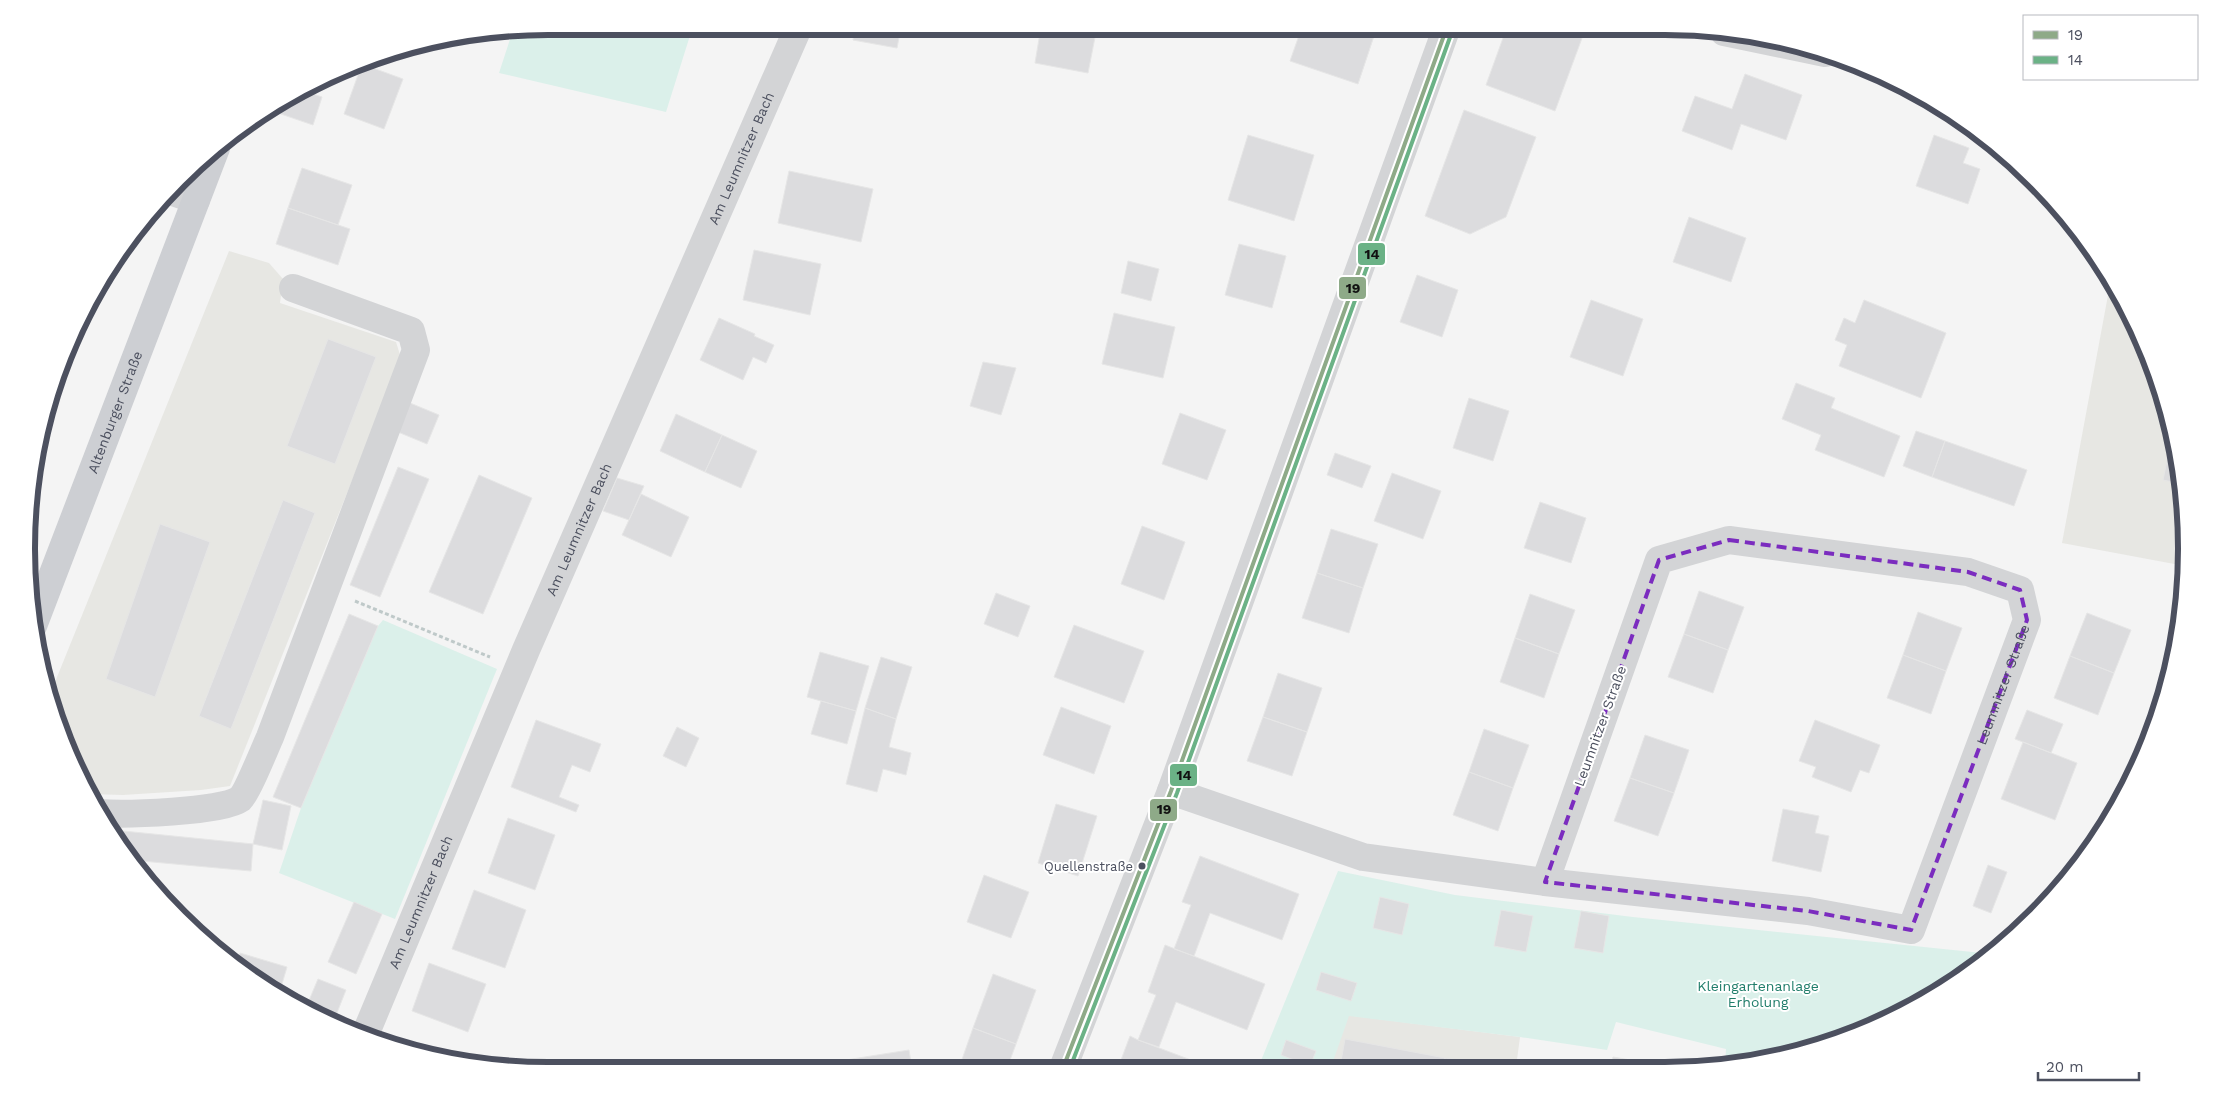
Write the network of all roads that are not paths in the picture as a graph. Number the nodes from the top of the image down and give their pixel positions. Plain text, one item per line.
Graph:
1 (795, 35) edge
2 (1444, 35) edge
3 (211, 161) edge
4 (177, 193) edge
5 (196, 200) junction
6 (293, 288) dead end
7 (38, 609) edge
8 (1171, 790) junction
9 (109, 813) edge
10 (1545, 882) junction
11 (368, 1029) edge
12 (1065, 1062) edge

1 - 11 street, Am Leumnitzer Bach
2 - 8 street
3 - 5 main road, Altenburger Straße
4 - 5 street
5 - 7 main road, Altenburger Straße
6 - 9 street
8 - 10 street, Leumnitzer Straße
8 - 12 street
10 - 10 street, Leumnitzer Straße

